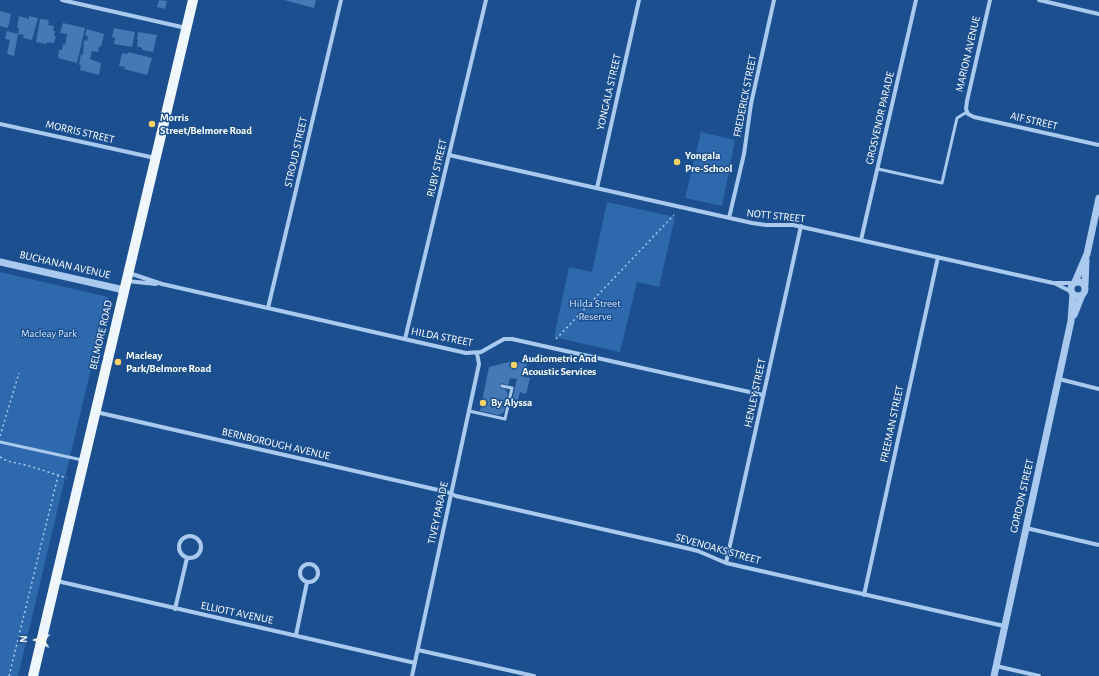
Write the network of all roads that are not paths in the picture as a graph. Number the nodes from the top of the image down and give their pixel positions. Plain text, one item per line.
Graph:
1 (62, 0) edge
2 (193, 0) edge
3 (341, 0) edge
4 (486, 0) edge
5 (639, 0) edge
6 (774, 0) edge
7 (916, 0) edge
8 (990, 0) edge
9 (1039, 0) edge
10 (1099, 14) edge
11 (186, 28) junction
12 (967, 112) junction
13 (0, 124) edge
14 (1099, 145) edge
15 (449, 155) junction
16 (155, 159) junction
17 (878, 169) junction
18 (597, 188) junction
19 (1099, 198) edge
20 (1098, 210) edge
21 (729, 218) junction
22 (801, 226) junction
23 (862, 240) junction
24 (1086, 254) junction
25 (938, 257) junction
26 (0, 262) edge
27 (126, 281) junction
28 (1054, 283) junction
29 (1074, 283) junction
30 (162, 284) junction
31 (1085, 285) junction
32 (1072, 293) junction
33 (1082, 295) junction
34 (268, 308) junction
35 (1071, 321) junction
36 (405, 339) junction
37 (477, 353) junction
38 (1059, 380) junction
39 (502, 386) dead end
40 (1099, 389) edge
41 (764, 395) junction
42 (469, 411) junction
43 (95, 412) junction
44 (0, 442) edge
45 (84, 461) junction
46 (451, 494) junction
47 (1026, 528) junction
48 (1099, 545) edge
49 (187, 558) junction
50 (726, 563) junction
51 (55, 581) junction
52 (307, 582) junction
53 (864, 595) junction
54 (175, 609) junction
55 (1004, 626) junction
56 (296, 636) junction
57 (418, 650) junction
58 (415, 663) junction
59 (996, 666) junction
60 (33, 676) edge
61 (412, 676) edge
62 (534, 676) edge
63 (994, 676) edge
64 (1039, 676) edge

1 - 11 street
2 - 11 main road, BELMORE ROAD
3 - 34 street, STROUD STREET
4 - 15 street, RUBY STREET
5 - 18 street, YONGALA STREET
6 - 21 street, FREDERICK STREET
7 - 17 street, GROSVENOR PARADE
8 - 12 street, MARION AVENUE
9 - 10 street
11 - 16 main road, BELMORE ROAD
12 - 14 street, AIF STREET
12 - 17 lane
13 - 16 street, MORRIS STREET
15 - 18 street, NOTT STREET
15 - 36 street, RUBY STREET
16 - 27 main road, BELMORE ROAD
17 - 23 street, GROSVENOR PARADE
18 - 21 street, NOTT STREET
19 - 20 street
20 - 24 street
21 - 22 street, NOTT STREET
22 - 23 street, NOTT STREET
22 - 41 street, HENLEY STREET
23 - 25 street, NOTT STREET
24 - 29 street
24 - 31 street
25 - 28 street, NOTT STREET
25 - 53 street, FREEMAN STREET
26 - 27 street, BUCHANAN AVENUE
27 - 30 street, HILDA STREET
27 - 30 street, HILDA STREET
27 - 43 main road, BELMORE ROAD
28 - 29 street, NOTT STREET
28 - 32 street, NOTT STREET
29 - 31 street
29 - 32 street
30 - 34 street, HILDA STREET
31 - 33 street
32 - 33 street
32 - 35 street, GORDON STREET
33 - 35 street, GORDON STREET
34 - 36 street, HILDA STREET
35 - 38 street, GORDON STREET
36 - 37 street, HILDA STREET
37 - 41 street, HILDA STREET
37 - 42 street, TIVEY PARADE
38 - 40 street
38 - 47 street, GORDON STREET
39 - 42 lane
41 - 50 street, HENLEY STREET
42 - 46 street, TIVEY PARADE
43 - 45 main road, BELMORE ROAD
43 - 46 street, BERNBOROUGH AVENUE
44 - 45 lane
45 - 51 main road, BELMORE ROAD
46 - 50 street, SEVENOAKS STREET
46 - 57 street, TIVEY PARADE
47 - 48 street
47 - 55 street, GORDON STREET
49 - 49 street
49 - 54 street
50 - 53 street, SEVENOAKS STREET
51 - 54 street, ELLIOTT AVENUE
51 - 60 main road, BELMORE ROAD
52 - 52 street
52 - 56 street
53 - 55 street, SEVENOAKS STREET
54 - 56 street, ELLIOTT AVENUE
55 - 59 street, GORDON STREET
56 - 58 street, ELLIOTT AVENUE
57 - 58 street, TIVEY PARADE
57 - 62 street
58 - 61 street, TIVEY PARADE
59 - 63 street, GORDON STREET
59 - 64 street

